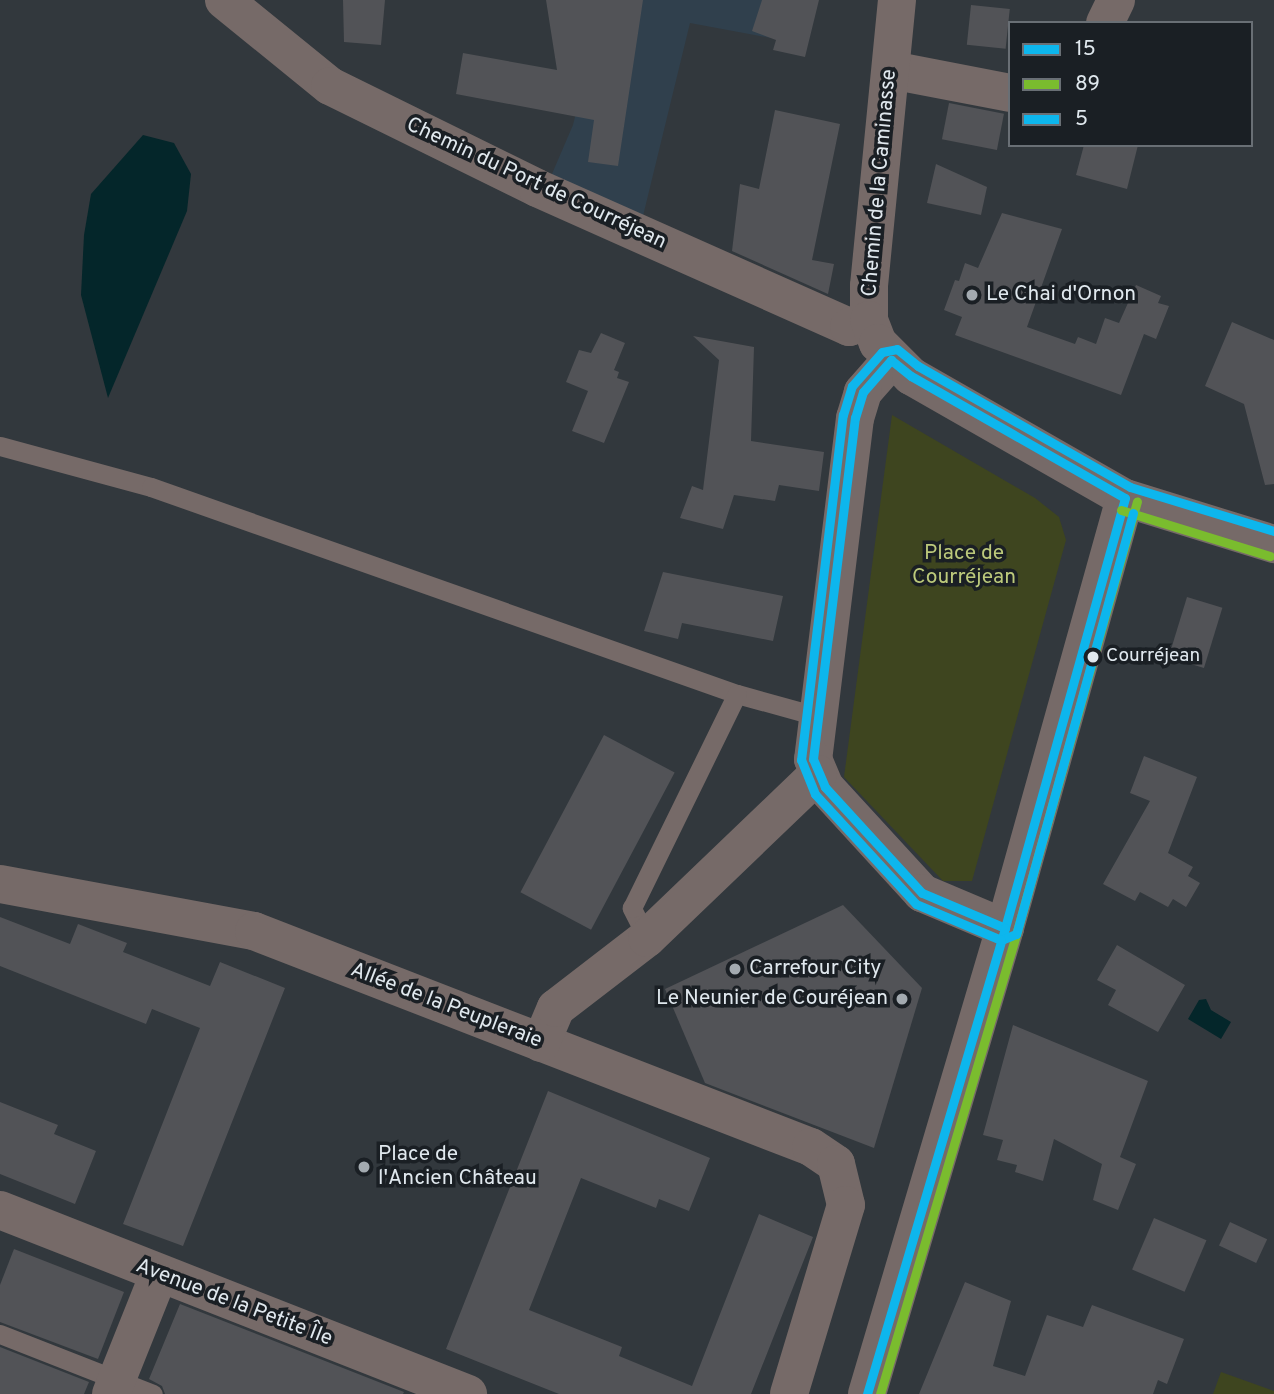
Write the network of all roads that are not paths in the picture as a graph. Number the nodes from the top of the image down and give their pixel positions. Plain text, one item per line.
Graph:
1 (224, 0) edge
2 (897, 0) edge
3 (1116, 0) edge
4 (1106, 21) edge
5 (891, 70) junction
6 (1008, 93) edge
7 (869, 320) junction
8 (891, 360) junction
9 (0, 446) edge
10 (1125, 498) junction
11 (1274, 544) edge
12 (737, 694) junction
13 (817, 716) junction
14 (818, 774) junction
15 (0, 884) edge
16 (1005, 928) junction
17 (647, 938) junction
18 (541, 1043) junction
19 (0, 1210) edge
20 (159, 1274) junction
21 (0, 1334) edge
22 (114, 1387) edge
23 (451, 1391) edge
24 (153, 1394) edge
25 (789, 1394) edge
26 (867, 1394) edge

1 - 7 street, Chemin du Port de Courréjean
2 - 5 street, Chemin de la Caminasse
3 - 4 street
5 - 6 street
5 - 7 street, Chemin de la Caminasse
7 - 8 street, Chemin de la Caminasse
8 - 10 street
8 - 13 street
9 - 12 lane
10 - 11 street
10 - 16 street
12 - 13 lane
12 - 17 lane
13 - 14 street
14 - 16 street
14 - 17 street
15 - 18 street, Allée de la Peupleraie
16 - 26 street
17 - 18 street
18 - 25 street, Allée de la Peupleraie
19 - 20 street, Avenue de la Petite Île
20 - 22 street
20 - 23 street, Avenue de la Petite Île
21 - 22 lane
22 - 24 lane

